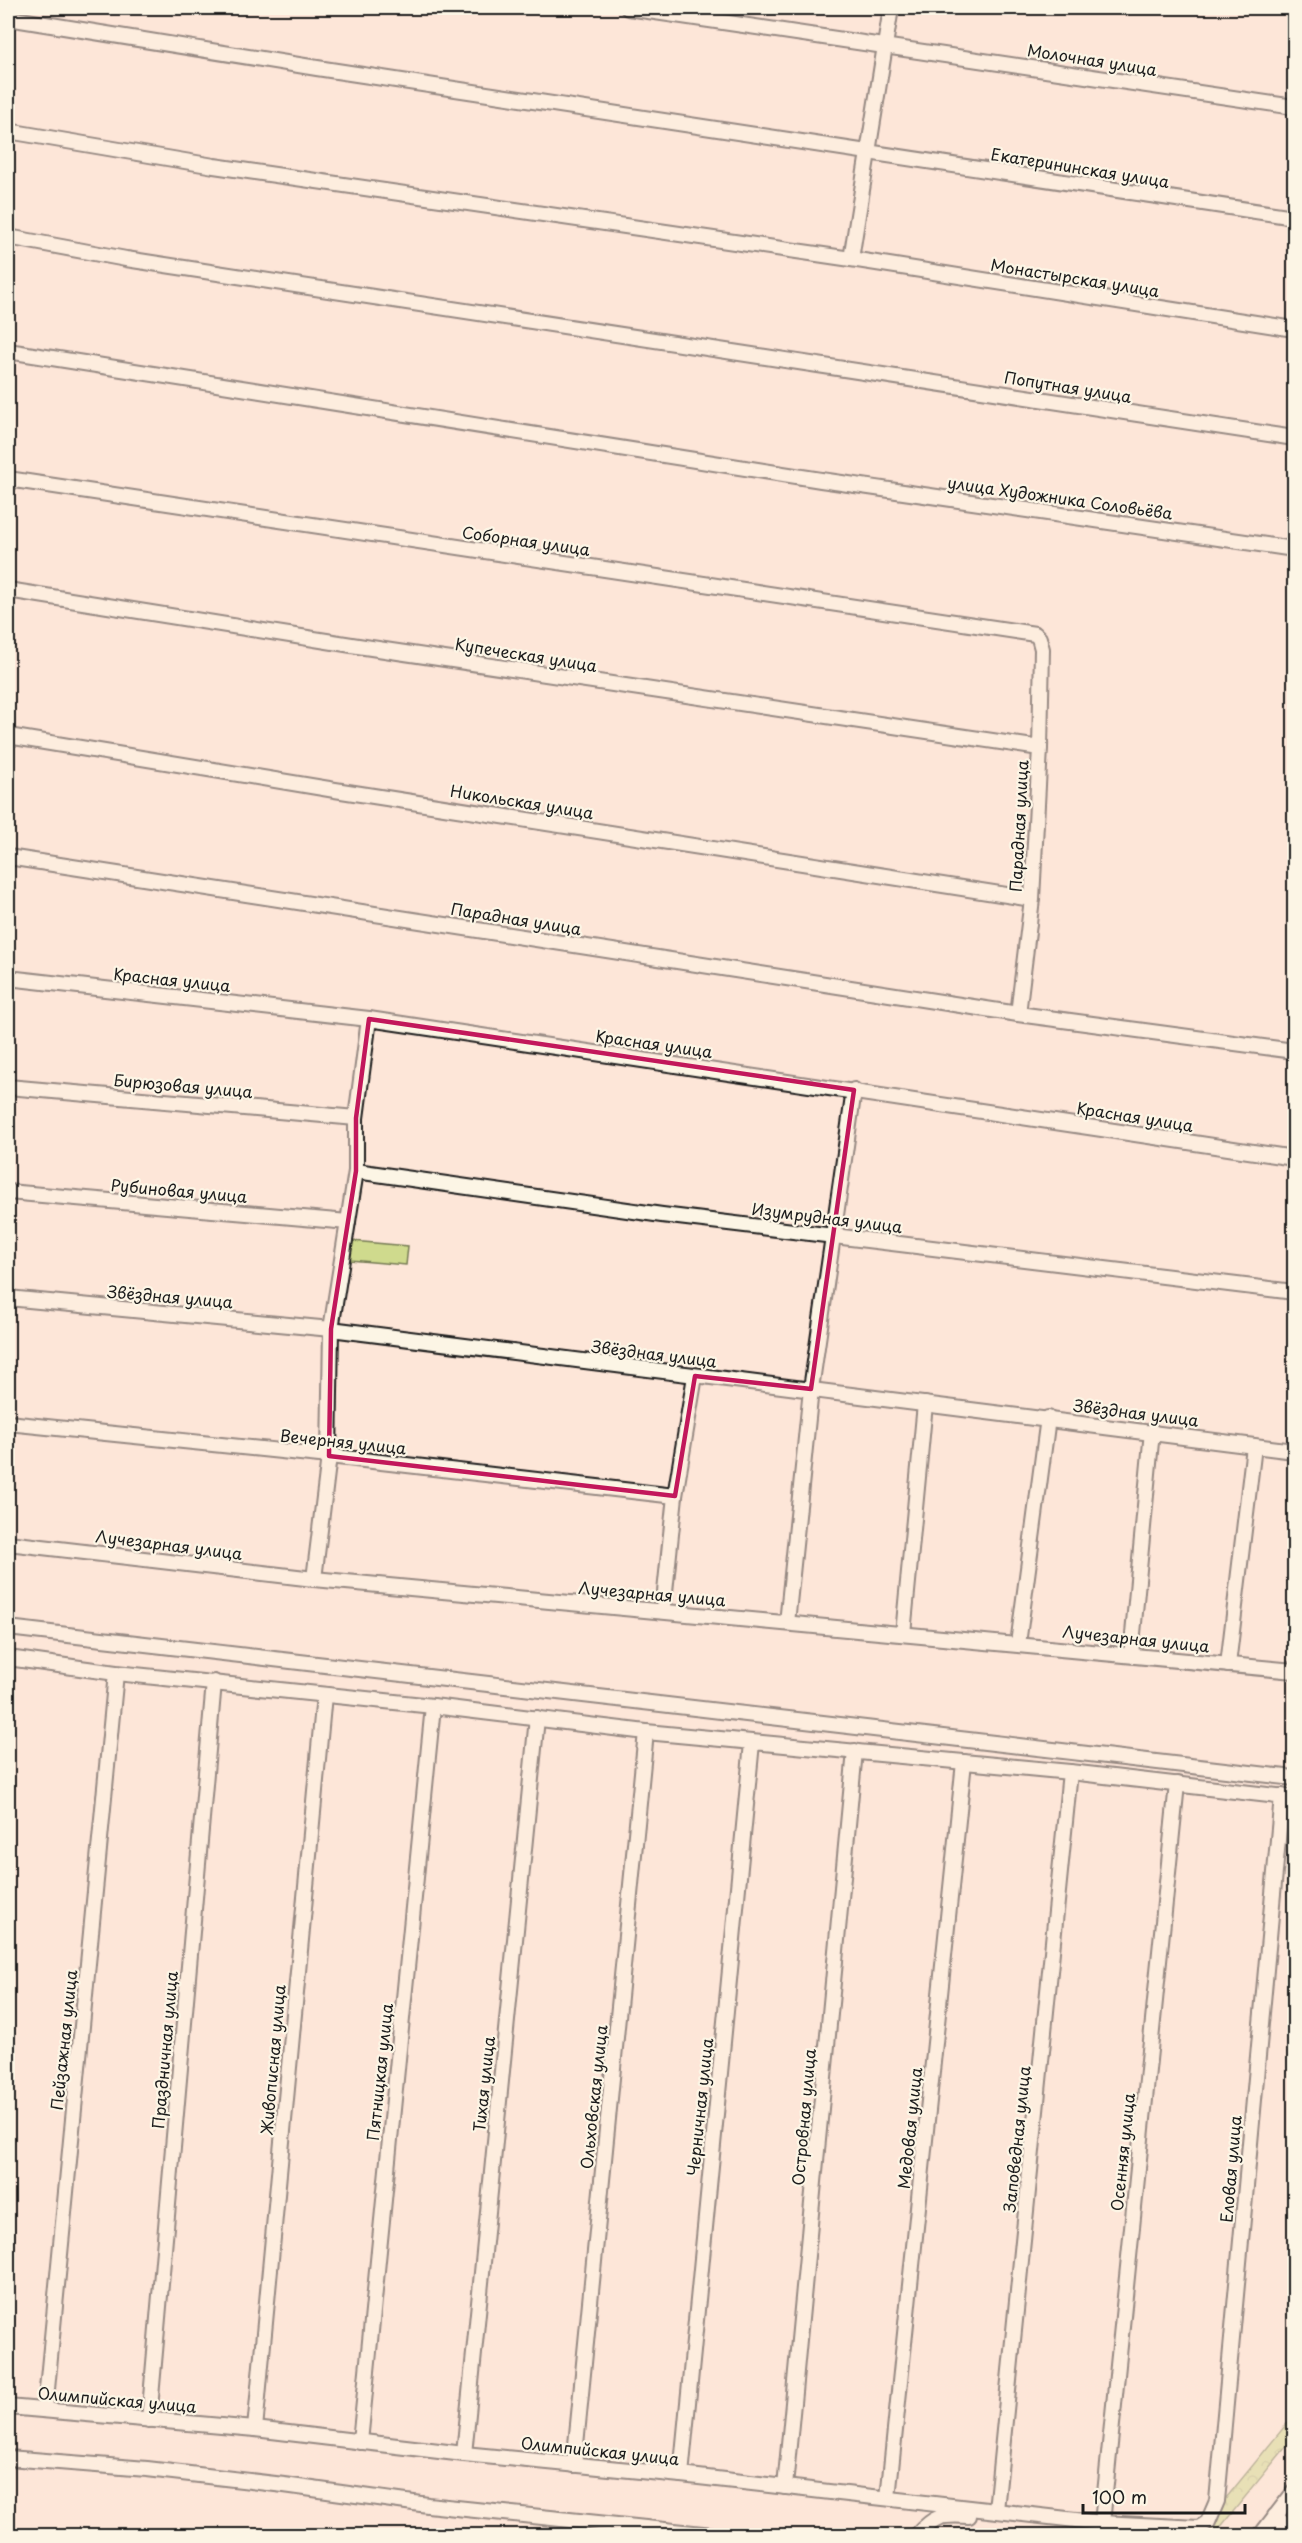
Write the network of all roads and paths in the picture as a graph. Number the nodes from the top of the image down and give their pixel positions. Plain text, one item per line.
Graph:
1 (628, 8) edge
2 (891, 8) edge
3 (8, 18) edge
4 (885, 45) junction
5 (1294, 107) edge
6 (8, 131) edge
7 (865, 152) junction
8 (1294, 218) edge
9 (8, 237) edge
10 (851, 259) junction
11 (1294, 329) edge
12 (8, 351) edge
13 (1294, 438) edge
14 (8, 479) edge
15 (1294, 549) edge
16 (8, 590) edge
17 (1039, 638) joint
18 (8, 736) edge
19 (1040, 748) junction
20 (8, 857) edge
21 (1032, 899) junction
22 (8, 978) edge
23 (1018, 1014) junction
24 (369, 1018) junction
25 (1294, 1051) edge
26 (8, 1087) edge
27 (854, 1090) junction
28 (356, 1118) junction
29 (1294, 1158) edge
30 (356, 1171) junction
31 (8, 1192) edge
32 (348, 1222) junction
33 (832, 1236) junction
34 (1294, 1292) edge
35 (8, 1298) edge
36 (331, 1329) junction
37 (695, 1376) junction
38 (811, 1389) junction
39 (925, 1404) junction
40 (1048, 1418) junction
41 (8, 1423) edge
42 (1152, 1431) junction
43 (1254, 1446) junction
44 (1294, 1451) edge
45 (329, 1456) junction
46 (675, 1496) junction
47 (8, 1543) edge
48 (314, 1579) junction
49 (663, 1611) junction
50 (787, 1623) junction
51 (8, 1628) edge
52 (903, 1634) junction
53 (1018, 1644) junction
54 (1131, 1655) junction
55 (8, 1658) edge
56 (1228, 1665) junction
57 (1294, 1671) edge
58 (116, 1673) junction
59 (214, 1682) junction
60 (324, 1695) junction
61 (433, 1706) junction
62 (537, 1718) junction
63 (646, 1732) junction
64 (752, 1743) junction
65 (855, 1751) junction
66 (963, 1762) junction
67 (1070, 1772) junction
68 (1294, 1778) edge
69 (1177, 1784) junction
70 (1288, 1797) edge
71 (8, 2407) edge
72 (45, 2410) junction
73 (149, 2420) junction
74 (255, 2428) junction
75 (360, 2442) junction
76 (464, 2454) junction
77 (8, 2458) edge
78 (574, 2465) junction
79 (681, 2475) junction
80 (785, 2487) junction
81 (1294, 2492) edge
82 (888, 2498) junction
83 (996, 2510) junction
84 (1275, 2516) junction
85 (1102, 2523) junction
86 (1190, 2526) joint
87 (1294, 2533) edge
88 (722, 2535) edge
89 (916, 2535) edge
90 (1141, 2535) edge
91 (1260, 2535) edge

1 - 4 street, Молочная улица
2 - 4 street
3 - 7 street, Екатерининская улица
4 - 5 street, Молочная улица
4 - 7 street
6 - 10 street, Монастырская улица
7 - 8 street, Екатерининская улица
7 - 10 street
9 - 13 street, Попутная улица
10 - 11 street, Монастырская улица
12 - 15 street, улица Художника Соловьёва
14 - 17 street, Соборная улица
16 - 19 street, Купеческая улица
17 - 19 street, Парадная улица
18 - 21 street, Никольская улица
19 - 21 street, Парадная улица
20 - 23 street, Парадная улица
21 - 23 street, Парадная улица
22 - 24 street, Красная улица
23 - 25 street, Парадная улица
24 - 27 street, Красная улица
24 - 28 street
26 - 28 street, Бирюзовая улица
27 - 29 street, Красная улица
27 - 33 street
28 - 30 street
30 - 32 street
30 - 33 street, Изумрудная улица
31 - 32 street, Рубиновая улица
32 - 36 street
33 - 34 street, Изумрудная улица
33 - 38 street
35 - 36 street, Звёздная улица
36 - 37 street, Звёздная улица
36 - 45 street
37 - 38 street, Звёздная улица
37 - 46 street
38 - 39 street, Звёздная улица
38 - 50 street
39 - 40 street, Звёздная улица
39 - 52 street
40 - 42 street, Звёздная улица
40 - 53 street
41 - 45 street, Вечерняя улица
42 - 43 street, Звёздная улица
42 - 54 street
43 - 44 street, Звёздная улица
43 - 56 street
45 - 46 street, Вечерняя улица
45 - 48 street
46 - 49 street
47 - 48 street, Лучезарная улица
48 - 49 street, Лучезарная улица
49 - 50 street, Лучезарная улица
50 - 52 street, Лучезарная улица
51 - 68 street
52 - 53 street, Лучезарная улица
53 - 54 street, Лучезарная улица
54 - 56 street, Лучезарная улица
55 - 58 street
56 - 57 street, Лучезарная улица
58 - 59 street
58 - 72 street, Пейзажная улица
59 - 60 street
59 - 73 street, Праздничная улица
60 - 61 street
60 - 74 street, Живописная улица
61 - 62 street
61 - 75 street, Пятницкая улица
62 - 63 street
62 - 76 street, Тихая улица
63 - 64 street
63 - 78 street, Ольховская улица
64 - 65 street
64 - 79 street, Черничная улица
65 - 66 street
65 - 80 street, Островная улица
66 - 67 street
66 - 82 street, Медовая улица
67 - 69 street
67 - 83 street, Заповедная улица
69 - 70 street
69 - 85 street, Осенняя улица
70 - 86 street, Еловая улица
71 - 72 street, Олимпийская улица
72 - 73 street, Олимпийская улица
73 - 74 street, Олимпийская улица
74 - 75 street, Олимпийская улица
75 - 76 street, Олимпийская улица
76 - 78 street, Олимпийская улица
77 - 88 street
78 - 79 street, Олимпийская улица
79 - 80 street, Олимпийская улица
80 - 82 street, Олимпийская улица
81 - 84 street
82 - 83 street, Олимпийская улица
83 - 85 street, Олимпийская улица
84 - 87 street
84 - 91 street
85 - 86 street, Олимпийская улица
89 - 90 street

